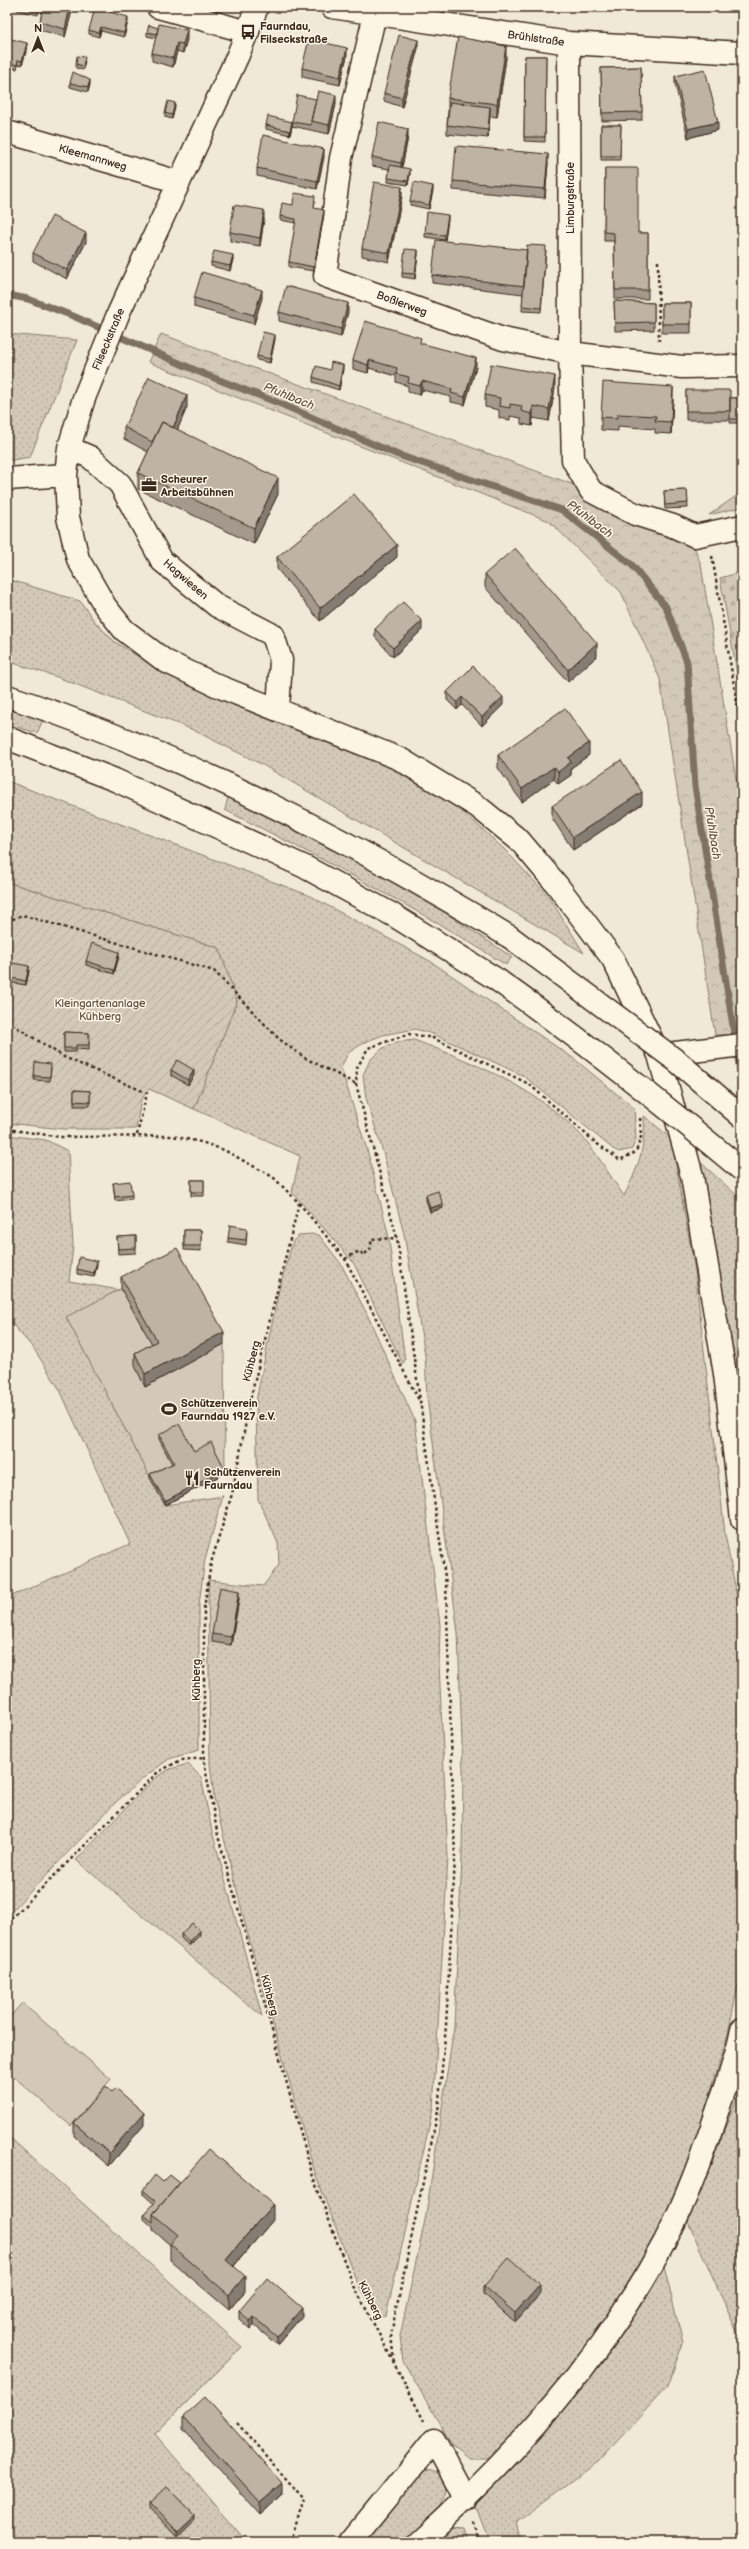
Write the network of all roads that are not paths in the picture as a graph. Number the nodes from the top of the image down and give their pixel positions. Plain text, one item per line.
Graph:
1 (158, 7) edge
2 (256, 7) edge
3 (332, 7) edge
4 (375, 14) junction
5 (248, 32) junction
6 (570, 43) junction
7 (742, 53) edge
8 (7, 132) edge
9 (179, 182) junction
10 (570, 353) junction
11 (742, 366) edge
12 (69, 448) junction
13 (66, 474) junction
14 (7, 479) edge
15 (742, 526) edge
16 (7, 696) edge
17 (278, 710) junction
18 (7, 738) edge
19 (742, 1044) edge
20 (660, 1056) junction
21 (742, 1117) edge
22 (742, 1170) edge
23 (742, 1519) edge
24 (742, 2029) edge
25 (466, 2500) junction
26 (351, 2542) edge
27 (419, 2542) edge

1 - 5 main road
2 - 5 main road, Filseckstraße
3 - 4 main road, Brühlstraße
4 - 6 main road, Brühlstraße
4 - 10 main road, Boßlerweg
5 - 9 main road, Filseckstraße
6 - 7 main road, Brühlstraße
6 - 10 main road, Limburgstraße
8 - 9 main road, Kleemannweg
9 - 12 main road, Filseckstraße
10 - 11 main road, Boßlerweg
10 - 15 main road, Limburgstraße
12 - 13 main road, Filseckstraße
12 - 17 main road, Hagwiesen
13 - 14 main road
13 - 17 main road, Filseckstraße
16 - 21 main road, bridge
17 - 20 main road, Filseckstraße
18 - 22 main road, bridge
19 - 20 main road
20 - 23 main road, Filseckstraße
24 - 25 main road
25 - 26 main road
25 - 27 main road

